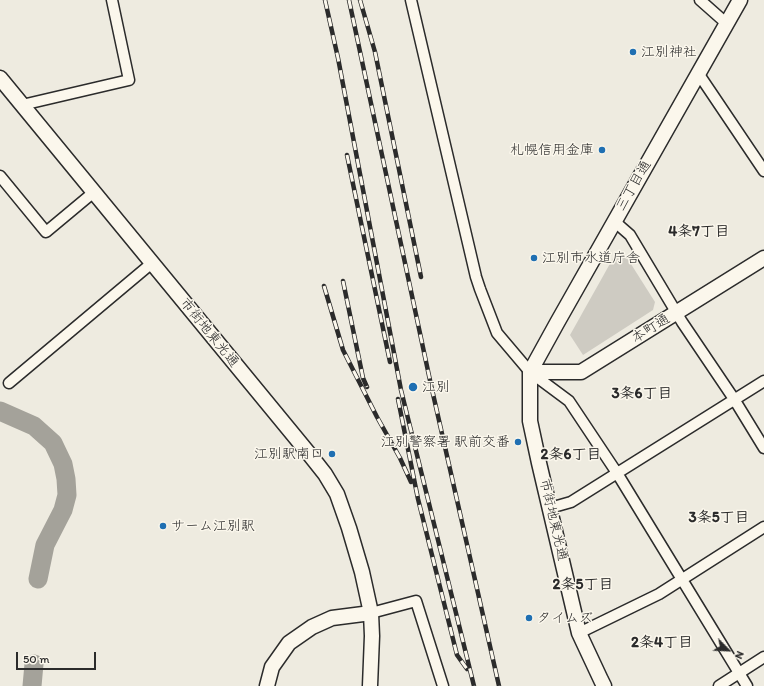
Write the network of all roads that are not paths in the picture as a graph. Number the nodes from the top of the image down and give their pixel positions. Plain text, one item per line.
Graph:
1 (112, 0) edge
2 (411, 0) edge
3 (700, 0) edge
4 (740, 0) edge
5 (726, 23) junction
6 (698, 73) junction
7 (0, 78) edge
8 (22, 105) junction
9 (764, 171) edge
10 (0, 176) edge
11 (94, 192) junction
12 (614, 221) junction
13 (764, 258) edge
14 (152, 263) junction
15 (676, 313) junction
16 (530, 372) junction
17 (764, 380) edge
18 (9, 384) dead end
19 (734, 399) junction
20 (764, 448) edge
21 (617, 473) junction
22 (550, 508) junction
23 (764, 527) edge
24 (682, 580) junction
25 (371, 613) junction
26 (579, 633) junction
27 (764, 657) edge
28 (739, 673) junction
29 (267, 686) edge
30 (370, 686) edge
31 (443, 686) edge
32 (604, 686) edge
33 (719, 686) edge
34 (746, 686) edge

1 - 8 street
2 - 16 street
3 - 5 street
4 - 5 street, 三丁目通
5 - 6 street, 三丁目通
6 - 9 street
6 - 12 street, 三丁目通
7 - 8 street, 市街地東光通
8 - 11 street, 市街地東光通
10 - 11 street
11 - 14 street, 市街地東光通
12 - 15 street
12 - 16 street, 三丁目通
13 - 15 street, 本町通
14 - 18 street
14 - 25 street, 市街地東光通
15 - 16 street, 本町通
15 - 19 street
16 - 21 street
16 - 22 street, 市街地東光通
17 - 19 street
19 - 20 street
19 - 21 street
21 - 22 street
21 - 24 street
22 - 26 street, 市街地東光通
23 - 24 street
24 - 26 street
24 - 28 street
25 - 29 street
25 - 30 street, 市街地東光通
25 - 31 street
26 - 32 street, 市街地東光通
27 - 28 street
28 - 33 street
28 - 34 street

